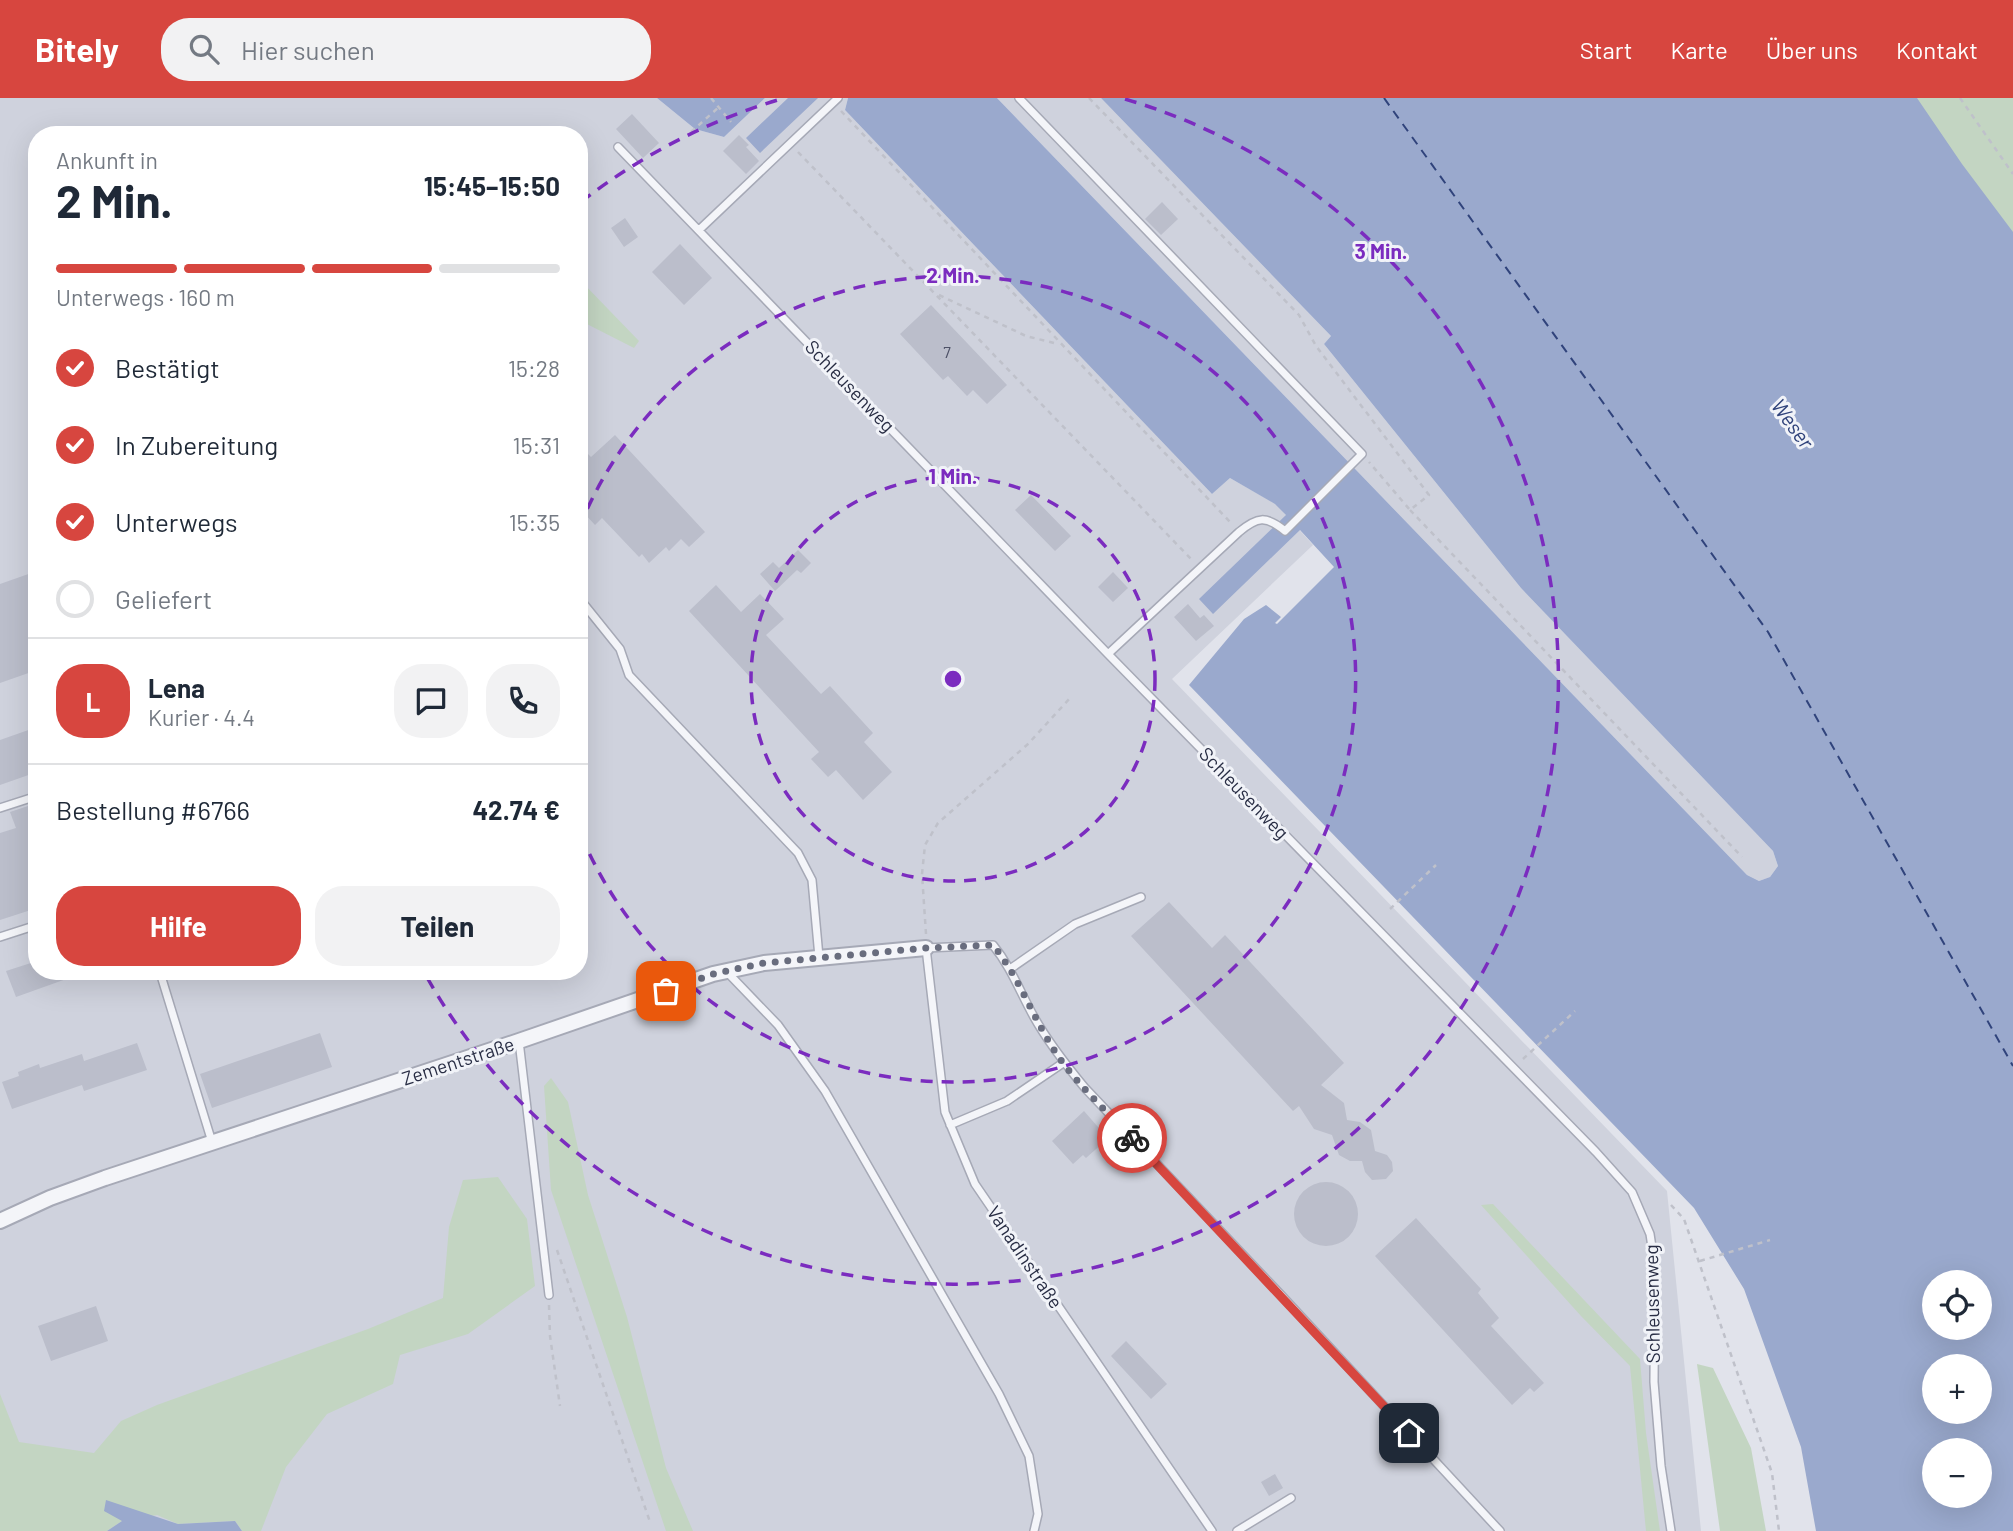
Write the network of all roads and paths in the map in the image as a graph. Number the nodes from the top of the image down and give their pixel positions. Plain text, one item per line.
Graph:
1 (711, 98) edge
2 (1019, 98) edge
3 (1089, 98) edge
4 (1960, 98) edge
5 (836, 101) edge
6 (719, 107) junction
7 (732, 122) dead end
8 (691, 132) dead end
9 (791, 145) junction
10 (618, 147) dead end
11 (2013, 174) edge
12 (699, 230) junction
13 (936, 293) junction
14 (1060, 345) junction
15 (1362, 454) junction
16 (1410, 510) junction
17 (1239, 531) junction
18 (1199, 567) junction
19 (588, 609) edge
20 (1108, 654) junction
21 (1072, 697) dead end
22 (28, 799) edge
23 (0, 808) edge
24 (1742, 858) dead end
25 (1436, 865) dead end
26 (1141, 897) dead end
27 (1390, 909) dead end
28 (28, 928) edge
29 (0, 937) edge
30 (926, 948) junction
31 (819, 958) junction
32 (1010, 969) junction
33 (727, 972) junction
34 (162, 980) edge
35 (1575, 1011) dead end
36 (519, 1041) junction
37 (1523, 1059) dead end
38 (1063, 1063) junction
39 (950, 1125) junction
40 (212, 1142) junction
41 (1671, 1205) dead end
42 (0, 1221) edge
43 (1770, 1240) dead end
44 (557, 1251) dead end
45 (1700, 1261) dead end
46 (549, 1295) joint
47 (559, 1406) dead end
48 (1291, 1498) dead end
49 (650, 1522) dead end
50 (1034, 1531) edge
51 (1212, 1531) edge
52 (1237, 1531) edge
53 (1500, 1531) edge
54 (1671, 1531) edge
55 (1779, 1531) edge

1 - 6 path
2 - 15 lane
3 - 16 path
4 - 11 path
5 - 9 lane
5 - 14 path
6 - 7 path
6 - 8 path
9 - 12 lane
9 - 13 path
10 - 12 lane, Schleusenweg
12 - 20 lane, Schleusenweg
13 - 14 path
13 - 18 path
14 - 17 path
15 - 16 path
15 - 17 lane
16 - 24 path
17 - 18 lane
18 - 20 lane
19 - 31 lane
20 - 54 lane, Schleusenweg
21 - 30 path
22 - 23 lane
25 - 27 path
26 - 32 lane
28 - 29 lane
30 - 31 street, Zementstraße
30 - 32 lane
30 - 39 lane, Vanadinstraße
31 - 33 street, Zementstraße
32 - 38 lane
33 - 36 street, Zementstraße
33 - 50 lane
34 - 40 lane
35 - 37 path
36 - 40 street, Zementstraße
36 - 46 lane
38 - 39 lane
38 - 53 lane
39 - 51 lane, Vanadinstraße
40 - 42 street, Zementstraße
41 - 55 path
43 - 45 path
44 - 49 path
46 - 47 path
48 - 52 lane

